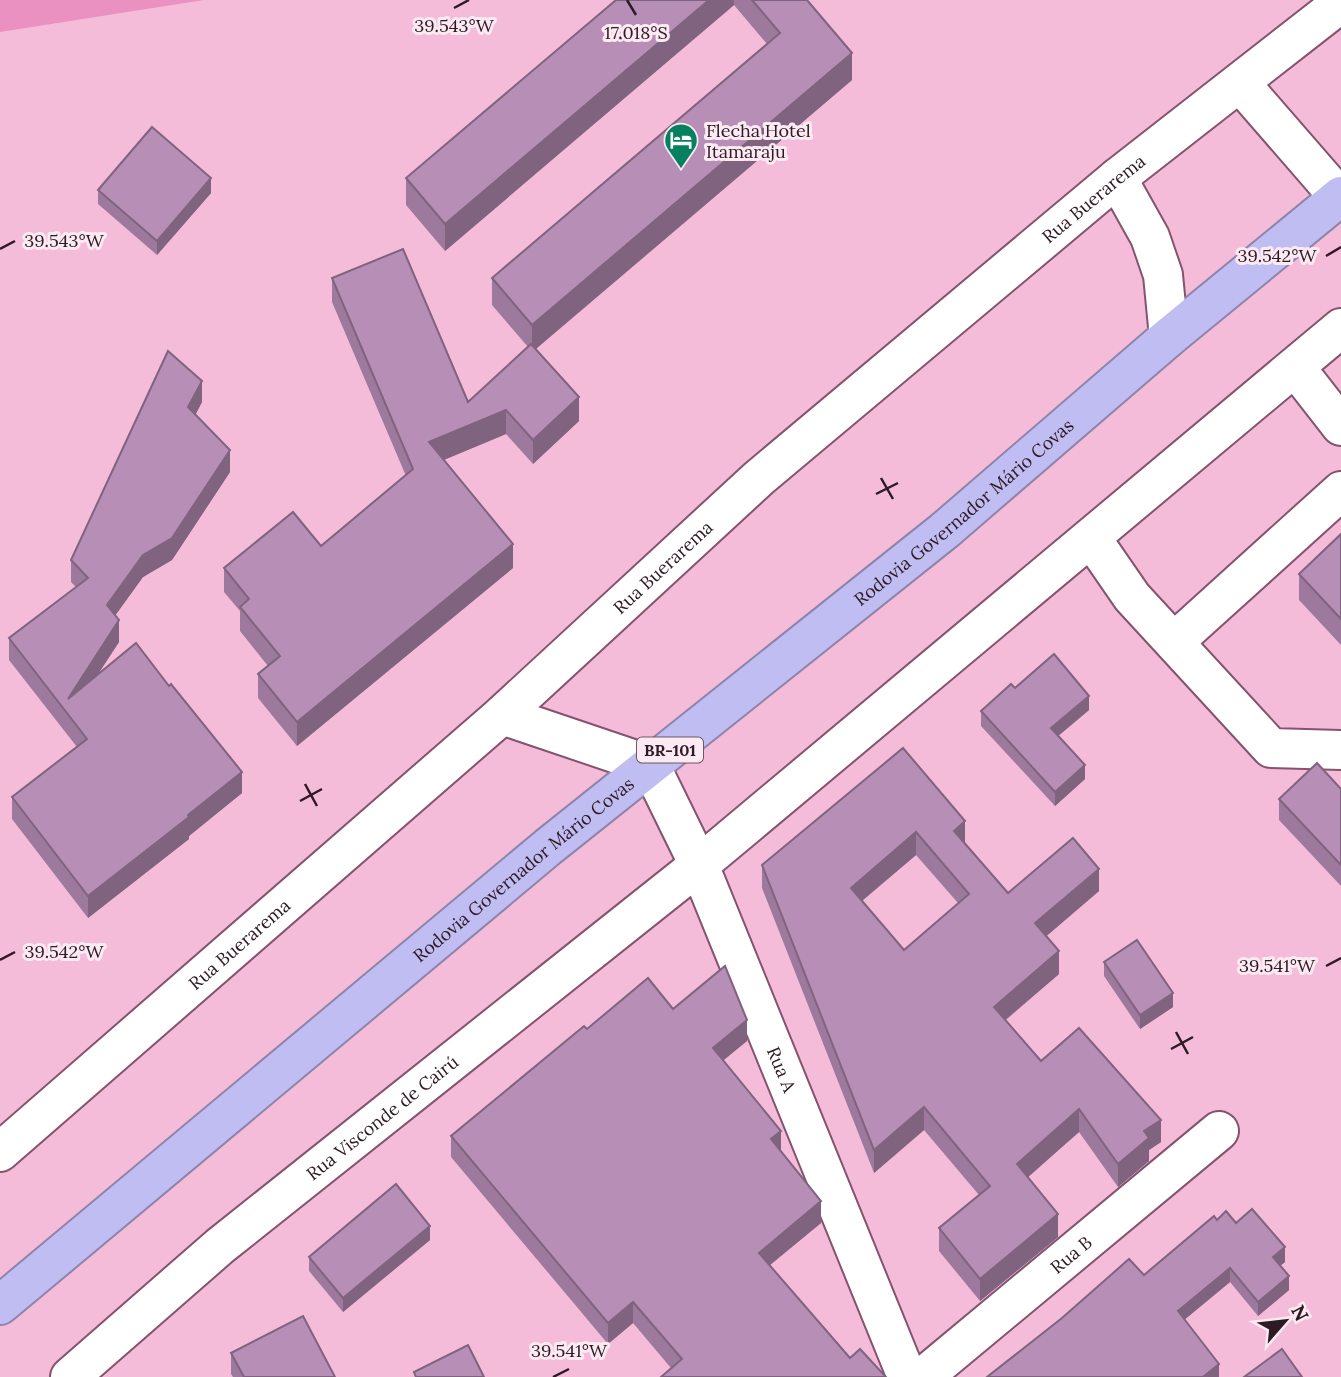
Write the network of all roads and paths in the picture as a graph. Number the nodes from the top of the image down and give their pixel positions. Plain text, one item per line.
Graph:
1 (1341, 4) edge
2 (1240, 83) junction
3 (1117, 178) junction
4 (1340, 196) edge
5 (1169, 337) junction
6 (1337, 340) edge
7 (1295, 367) junction
8 (1341, 426) edge
9 (1341, 491) edge
10 (1092, 539) junction
11 (1174, 642) junction
12 (502, 715) junction
13 (1341, 750) edge
14 (650, 765) junction
15 (699, 865) junction
16 (1219, 1131) dead end
17 (0, 1152) edge
18 (0, 1305) edge
19 (70, 1377) edge
20 (906, 1377) edge
21 (923, 1377) edge

1 - 2 street, Rua Buerarema
2 - 3 street, Rua Buerarema
2 - 4 street
3 - 5 street
3 - 12 street, Rua Buerarema
4 - 5 highway, Rodovia Governador Mário Covas / BR-101
5 - 14 highway, Rodovia Governador Mário Covas / BR-101
6 - 7 street, Rua Visconde de Cairú
7 - 8 street
7 - 10 street, Rua Visconde de Cairú
9 - 11 street
10 - 11 street
10 - 15 street, Rua Visconde de Cairú
11 - 13 street
12 - 14 street
12 - 17 street, Rua Buerarema
14 - 15 street, Rua A
14 - 18 highway, Rodovia Governador Mário Covas / BR-101
15 - 19 street, Rua Visconde de Cairú
15 - 20 street, Rua A
16 - 21 street, Rua B

